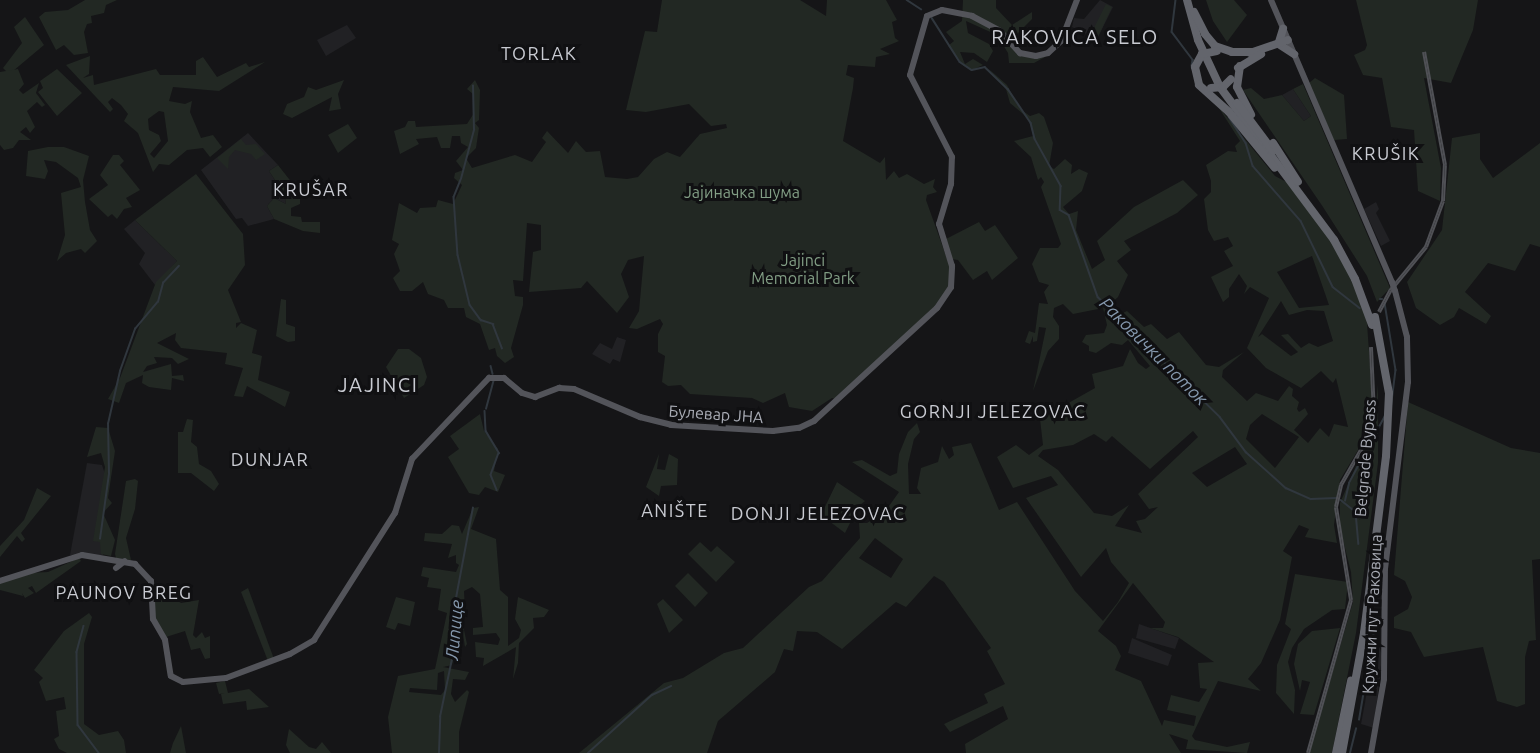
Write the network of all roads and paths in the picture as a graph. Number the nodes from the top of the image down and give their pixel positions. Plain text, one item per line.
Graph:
1 (1077, 0) edge
2 (1187, 0) edge
3 (1192, 0) edge
4 (1271, 0) edge
5 (1194, 12) junction
6 (1283, 29) joint
7 (1197, 36) junction
8 (1282, 42) junction
9 (1253, 52) junction
10 (1294, 54) joint
11 (1240, 66) junction
12 (1212, 92) junction
13 (1294, 182) junction
14 (1384, 457) junction
15 (122, 560) junction
16 (116, 568) dead end
17 (0, 581) edge
18 (1336, 753) edge
19 (1342, 753) edge
20 (1370, 753) edge

1 - 15 main road, Булевар ЈНА
2 - 7 highway, Belgrade Bypass
3 - 5 highway, Belgrade Bypass
4 - 6 main road
5 - 9 highway
5 - 13 highway, Belgrade Bypass
6 - 8 highway
7 - 12 highway
7 - 13 highway, Belgrade Bypass
8 - 9 highway
8 - 10 highway
8 - 11 highway
9 - 12 highway, bridge
10 - 20 main road, Кружни пут Раковица, bridge
11 - 12 highway, bridge
11 - 13 highway
12 - 13 highway
13 - 14 highway, Belgrade Bypass, bridge
14 - 18 highway, Belgrade Bypass
14 - 19 highway, Belgrade Bypass
15 - 16 main road
15 - 17 main road

